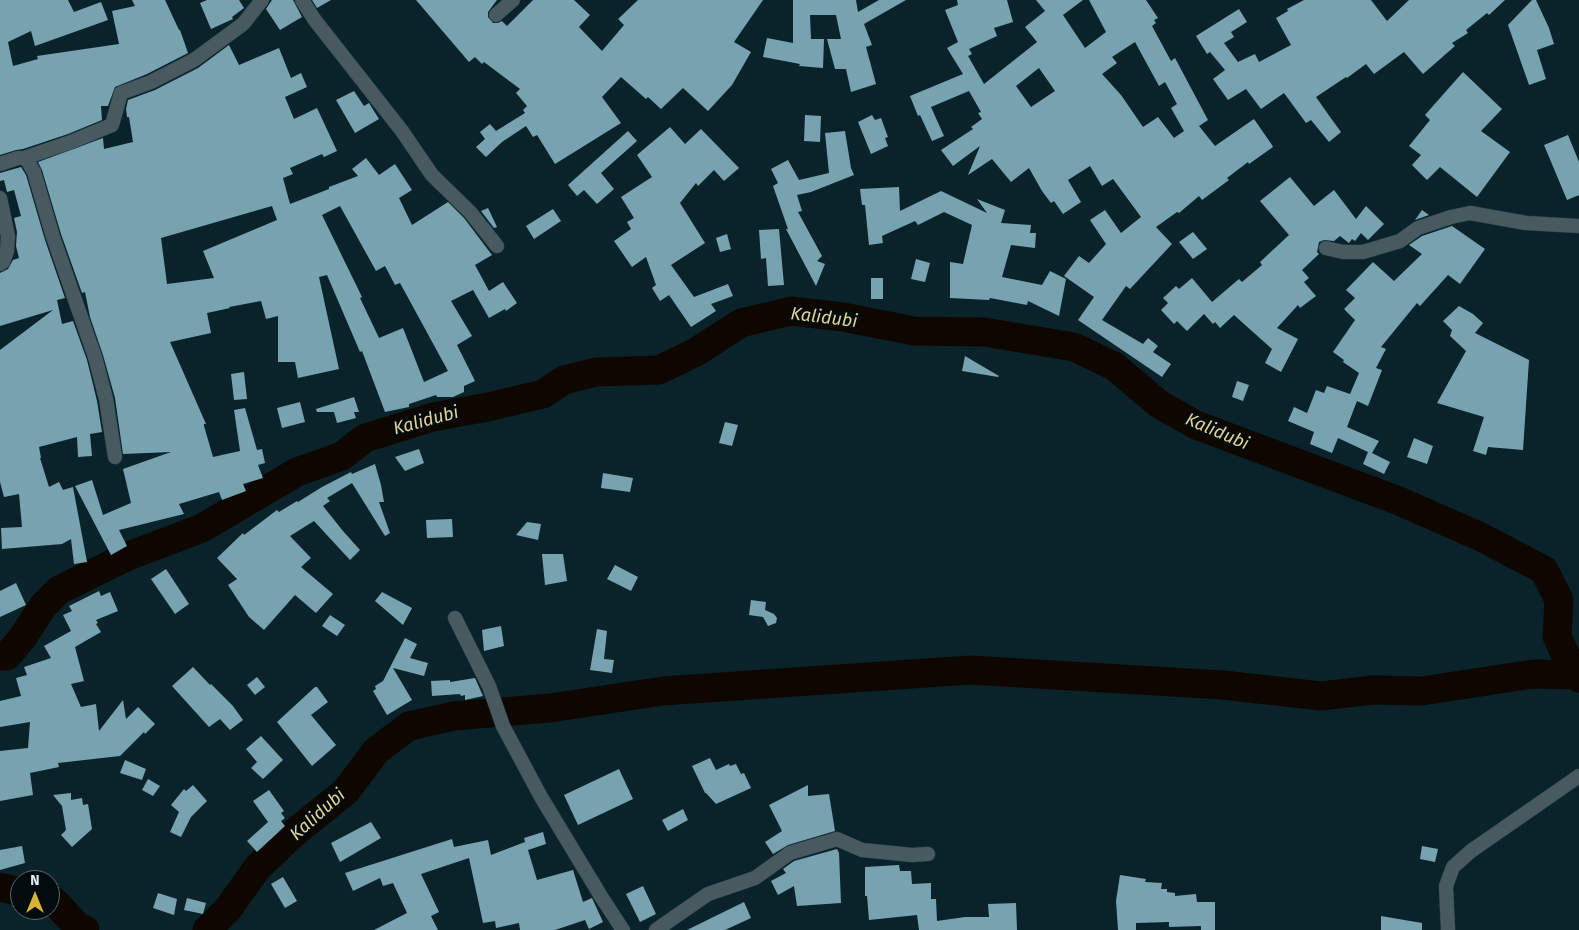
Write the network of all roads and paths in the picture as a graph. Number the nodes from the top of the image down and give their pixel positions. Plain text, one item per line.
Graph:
1 (262, 0) edge
2 (302, 0) edge
3 (513, 0) edge
4 (496, 14) dead end
5 (24, 158) junction
6 (0, 164) edge
7 (0, 198) edge
8 (1579, 226) edge
9 (497, 246) dead end
10 (1326, 248) dead end
11 (0, 264) edge
12 (115, 456) dead end
13 (455, 618) dead end
14 (1579, 776) edge
15 (928, 854) dead end
16 (623, 930) edge
17 (656, 930) edge
18 (1448, 930) edge

1 - 5 street
2 - 9 street
3 - 4 street
5 - 6 street
5 - 12 street
7 - 11 street
8 - 10 street
13 - 16 street
14 - 18 street
15 - 17 street

